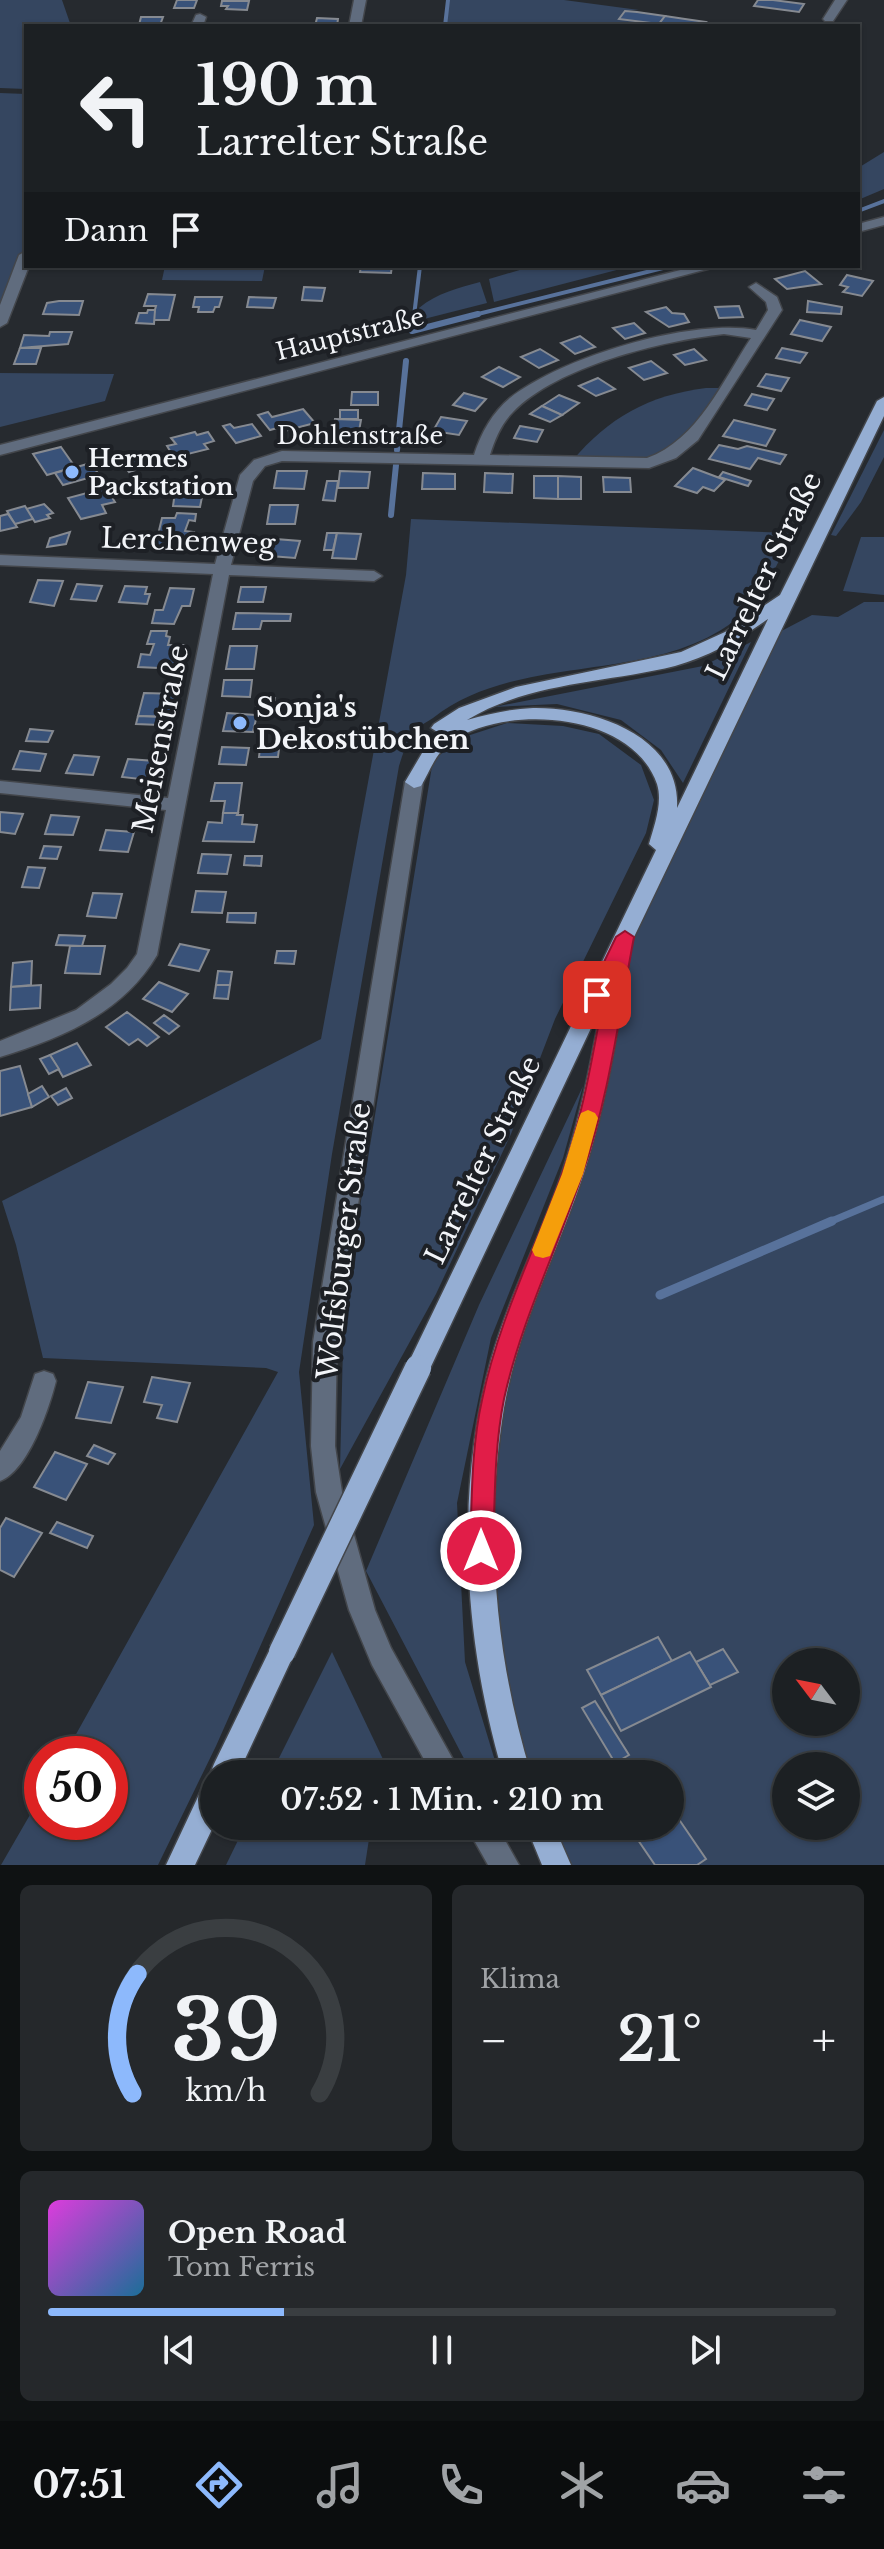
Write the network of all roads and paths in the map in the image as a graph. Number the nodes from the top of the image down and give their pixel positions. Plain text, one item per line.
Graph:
1 (360, 0) edge
2 (841, 0) edge
3 (829, 19) dead end
4 (355, 24) edge
5 (884, 221) edge
6 (860, 227) edge
7 (24, 260) edge
8 (704, 268) edge
9 (756, 287) dead end
10 (0, 323) edge
11 (760, 335) junction
12 (884, 401) edge
13 (0, 450) edge
14 (481, 459) junction
15 (0, 560) edge
16 (222, 569) junction
17 (374, 576) dead end
18 (787, 597) junction
19 (414, 782) junction
20 (0, 787) edge
21 (177, 805) junction
22 (627, 932) junction
23 (0, 1049) edge
24 (44, 1381) dead end
25 (0, 1470) edge
26 (231, 1760) edge
27 (439, 1760) edge
28 (513, 1760) edge
29 (200, 1823) edge
30 (489, 1840) edge
31 (546, 1840) edge
32 (180, 1865) edge
33 (505, 1865) edge
34 (557, 1865) edge

1 - 4 street
2 - 3 street
5 - 6 street
7 - 10 street
8 - 13 street, Hauptstraße
9 - 11 street, Dohlenstraße
11 - 14 street, Dohlenstraße
11 - 14 street, Dohlenstraße
12 - 18 main road, Larrelter Straße
14 - 16 street, Dohlenstraße
15 - 16 street, Lerchenweg
16 - 17 street, Lerchenweg
16 - 21 street, Meisenstraße
18 - 19 main road
18 - 22 main road, Larrelter Straße
19 - 22 main road
19 - 27 street, Wolfsburger Straße
20 - 21 street
21 - 23 street, Meisenstraße
22 - 26 main road, Larrelter Straße, bridge
22 - 28 main road
24 - 25 street
29 - 32 main road
30 - 33 street
31 - 34 main road

